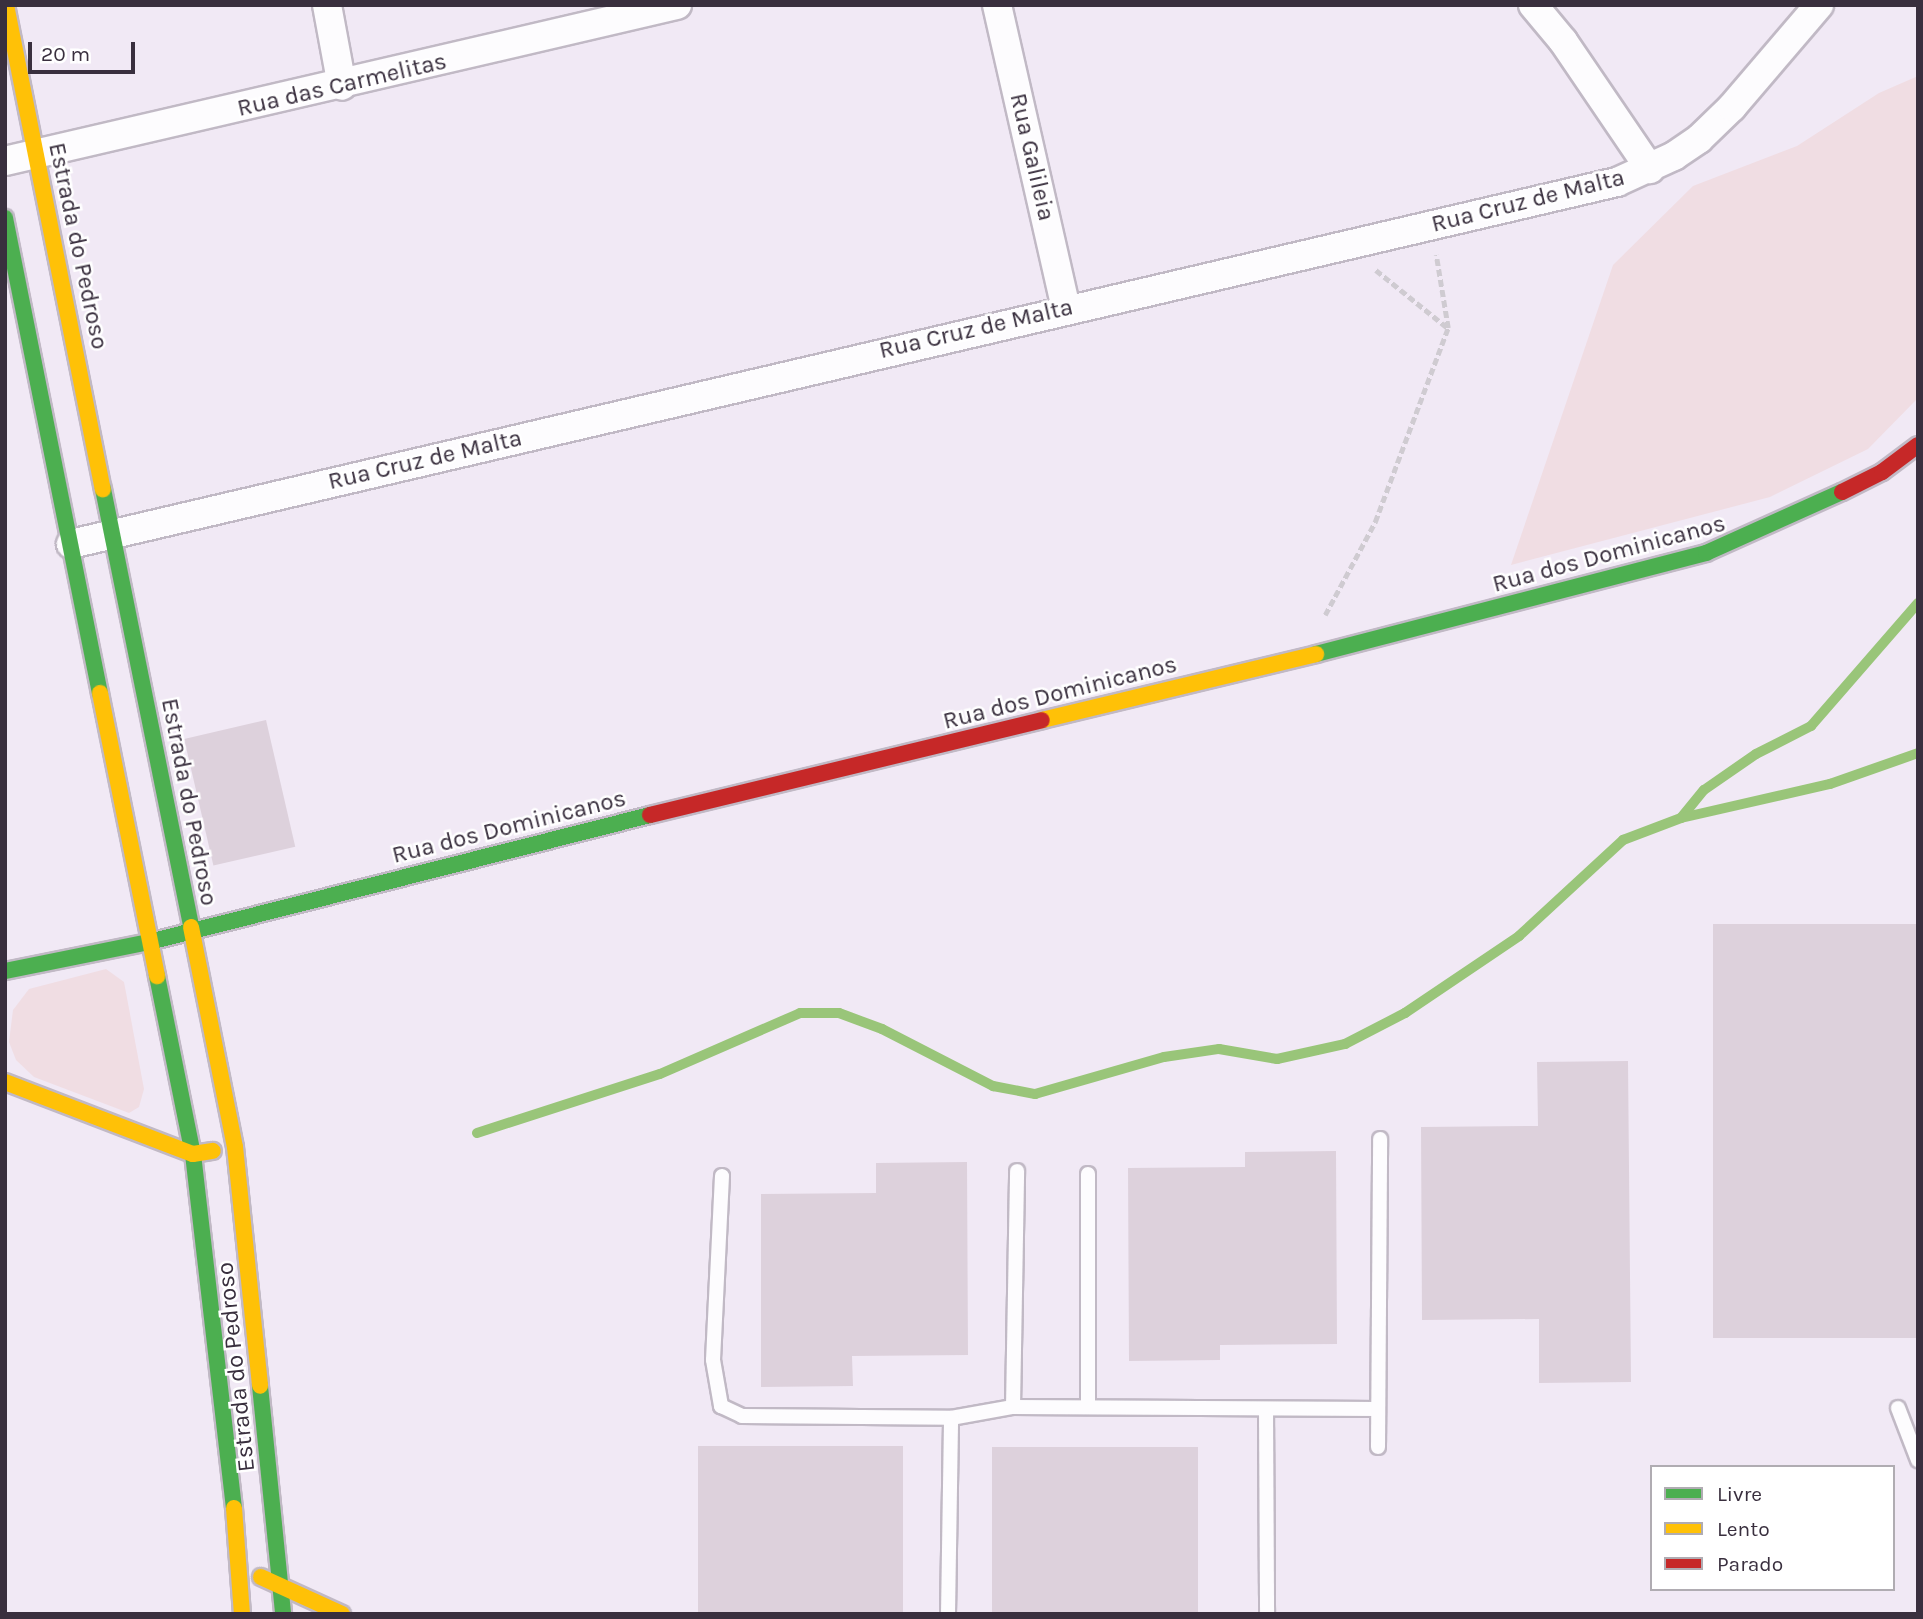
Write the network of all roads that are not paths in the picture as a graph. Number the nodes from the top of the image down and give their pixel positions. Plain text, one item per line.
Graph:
1 (6, 5) edge
2 (327, 5) edge
3 (997, 5) edge
4 (1533, 5) edge
5 (1819, 5) edge
6 (664, 7) edge
7 (342, 86) junction
8 (36, 154) junction
9 (5, 161) edge
10 (1650, 169) junction
11 (5, 218) edge
12 (1066, 308) junction
13 (1918, 445) edge
14 (114, 534) junction
15 (71, 544) junction
16 (191, 930) junction
17 (149, 942) junction
18 (7, 979) edge
19 (5, 1082) edge
20 (1380, 1139) dead end
21 (235, 1147) junction
22 (192, 1154) junction
23 (1017, 1171) dead end
24 (1088, 1174) dead end
25 (722, 1176) dead end
26 (1013, 1407) junction
27 (1088, 1407) junction
28 (1898, 1408) dead end
29 (1266, 1409) junction
30 (1378, 1409) junction
31 (951, 1418) junction
32 (1378, 1447) dead end
33 (1918, 1460) edge
34 (241, 1569) junction
35 (283, 1585) junction
36 (242, 1614) edge
37 (283, 1614) edge
38 (342, 1614) edge
39 (947, 1614) edge
40 (1267, 1614) edge

1 - 8 main road, Estrada do Pedroso
2 - 7 street
3 - 12 street, Rua Galileia
4 - 10 street
5 - 10 street, Rua Cruz de Malta
6 - 7 street, Rua das Carmelitas
7 - 8 street, Rua das Carmelitas
8 - 9 street, Rua das Carmelitas
8 - 14 main road, Estrada do Pedroso
10 - 12 street, Rua Cruz de Malta
11 - 15 main road, Estrada do Pedroso
12 - 14 street, Rua Cruz de Malta
13 - 16 main road, Rua dos Dominicanos
14 - 15 street, Rua Cruz de Malta
14 - 16 main road, Estrada do Pedroso
15 - 17 main road, Estrada do Pedroso
16 - 17 main road, Rua dos Dominicanos
16 - 21 main road, Estrada do Pedroso
17 - 18 main road, Rua dos Dominicanos
17 - 22 main road, Estrada do Pedroso
19 - 22 main road
20 - 30 lane
21 - 22 main road
21 - 35 main road, Estrada do Pedroso
22 - 34 main road, Estrada do Pedroso
23 - 26 lane
24 - 27 lane
25 - 31 lane
26 - 27 lane
26 - 31 lane
27 - 29 lane
28 - 33 lane
29 - 30 lane
29 - 40 lane
30 - 32 lane
31 - 39 lane
34 - 35 main road
34 - 36 main road, Estrada do Pedroso
35 - 37 main road, Estrada do Pedroso
35 - 38 main road

